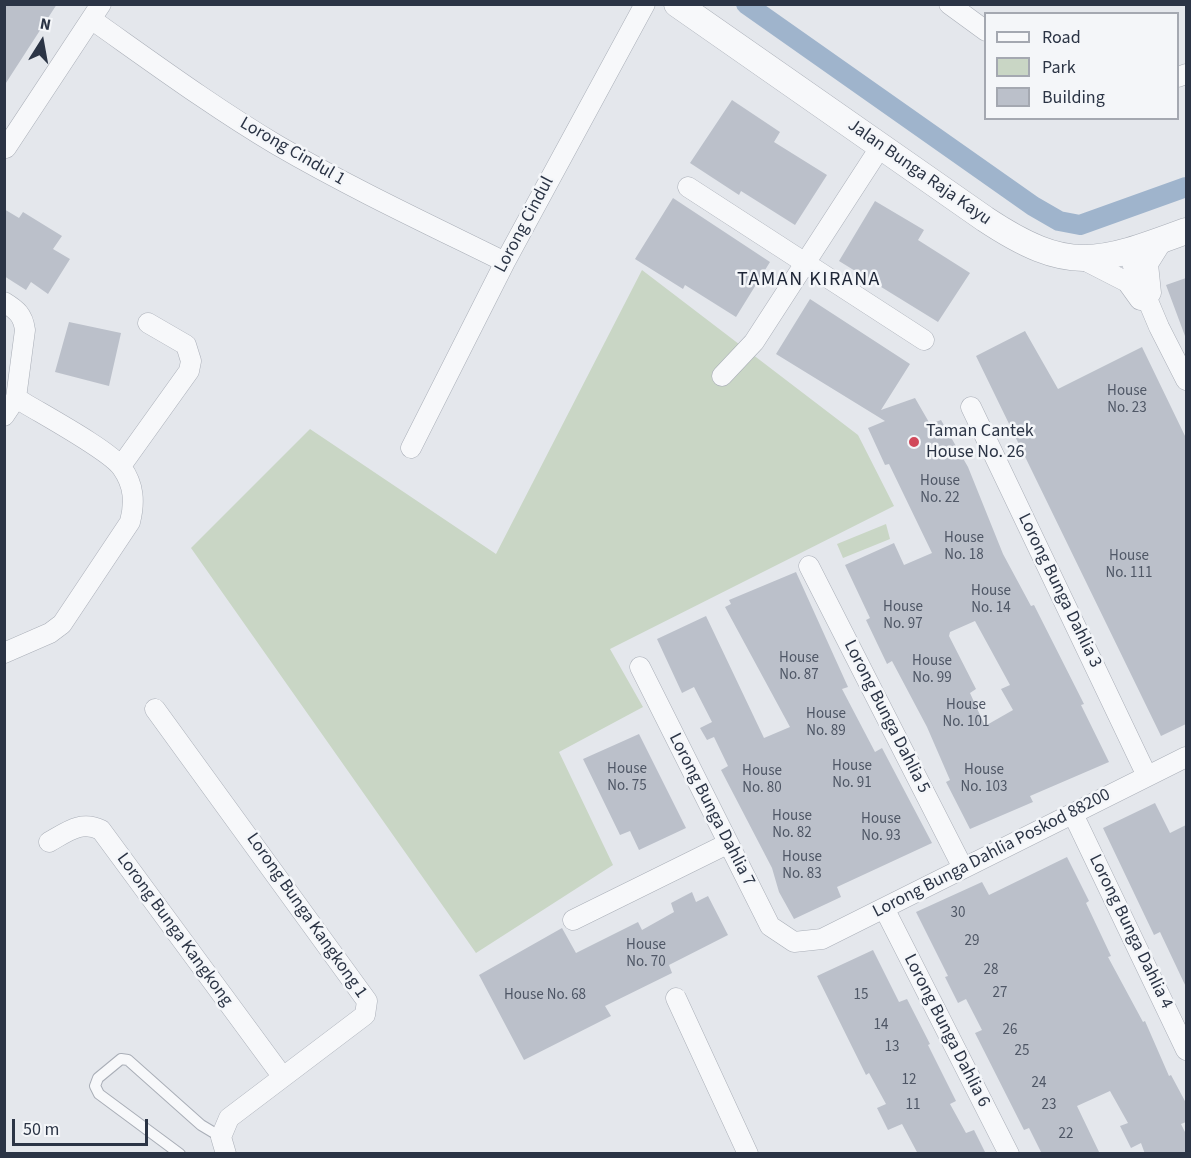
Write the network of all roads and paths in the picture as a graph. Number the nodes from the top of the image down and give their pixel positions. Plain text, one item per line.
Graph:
1 (645, 4) edge
2 (677, 4) edge
3 (949, 4) edge
4 (96, 12) edge
5 (984, 30) edge
6 (880, 146) junction
7 (6, 148) dead end
8 (688, 187) dead end
9 (1175, 235) edge
10 (1127, 251) junction
11 (1084, 260) junction
12 (505, 262) junction
13 (804, 262) junction
14 (4, 302) edge
15 (148, 322) dead end
16 (1159, 327) junction
17 (924, 340) dead end
18 (722, 376) dead end
19 (1186, 379) edge
20 (16, 398) junction
21 (971, 407) dead end
22 (4, 416) edge
23 (411, 448) dead end
24 (122, 466) junction
25 (808, 566) dead end
26 (4, 653) edge
27 (640, 667) dead end
28 (154, 709) dead end
29 (1186, 757) edge
30 (1147, 776) junction
31 (1073, 814) junction
32 (49, 842) dead end
33 (728, 843) junction
34 (963, 868) junction
35 (884, 908) junction
36 (573, 920) dead end
37 (795, 942) joint
38 (676, 998) dead end
39 (1186, 1050) edge
40 (282, 1076) junction
41 (224, 1145) edge
42 (180, 1154) edge
43 (748, 1154) edge
44 (1009, 1154) edge

1 - 12 street, Lorong Cindul
2 - 6 street, Jalan Bunga Raja Kayu
3 - 5 street
4 - 7 street
4 - 12 street, Lorong Cindul 1
6 - 11 street, Jalan Bunga Raja Kayu
6 - 13 street
8 - 13 street
9 - 10 street, Jalan Bunga Raja Kayu
9 - 16 street
10 - 11 street, Jalan Bunga Raja Kayu
10 - 16 street
11 - 16 street
12 - 23 street, Lorong Cindul
13 - 17 street
13 - 18 street
14 - 20 street
15 - 24 street
16 - 19 street
20 - 22 street
20 - 24 street
21 - 30 street, Lorong Bunga Dahlia 3
24 - 26 street
25 - 34 street, Lorong Bunga Dahlia 5
27 - 33 street, Lorong Bunga Dahlia 7
28 - 40 street, Lorong Bunga Kangkong 1
29 - 30 street, Lorong Bunga Dahlia Poskod 88200
30 - 31 street, Lorong Bunga Dahlia Poskod 88200
31 - 34 street, Lorong Bunga Dahlia Poskod 88200
31 - 39 street, Lorong Bunga Dahlia 4
32 - 40 street, Lorong Bunga Kangkong
33 - 36 street
33 - 37 street, Lorong Bunga Dahlia 7
34 - 35 street, Lorong Bunga Dahlia Poskod 88200
35 - 37 street, Lorong Bunga Dahlia Poskod 88200
35 - 44 street, Lorong Bunga Dahlia 6
38 - 43 street
40 - 41 street, Lorong Bunga Kangkong 1
41 - 42 lane

